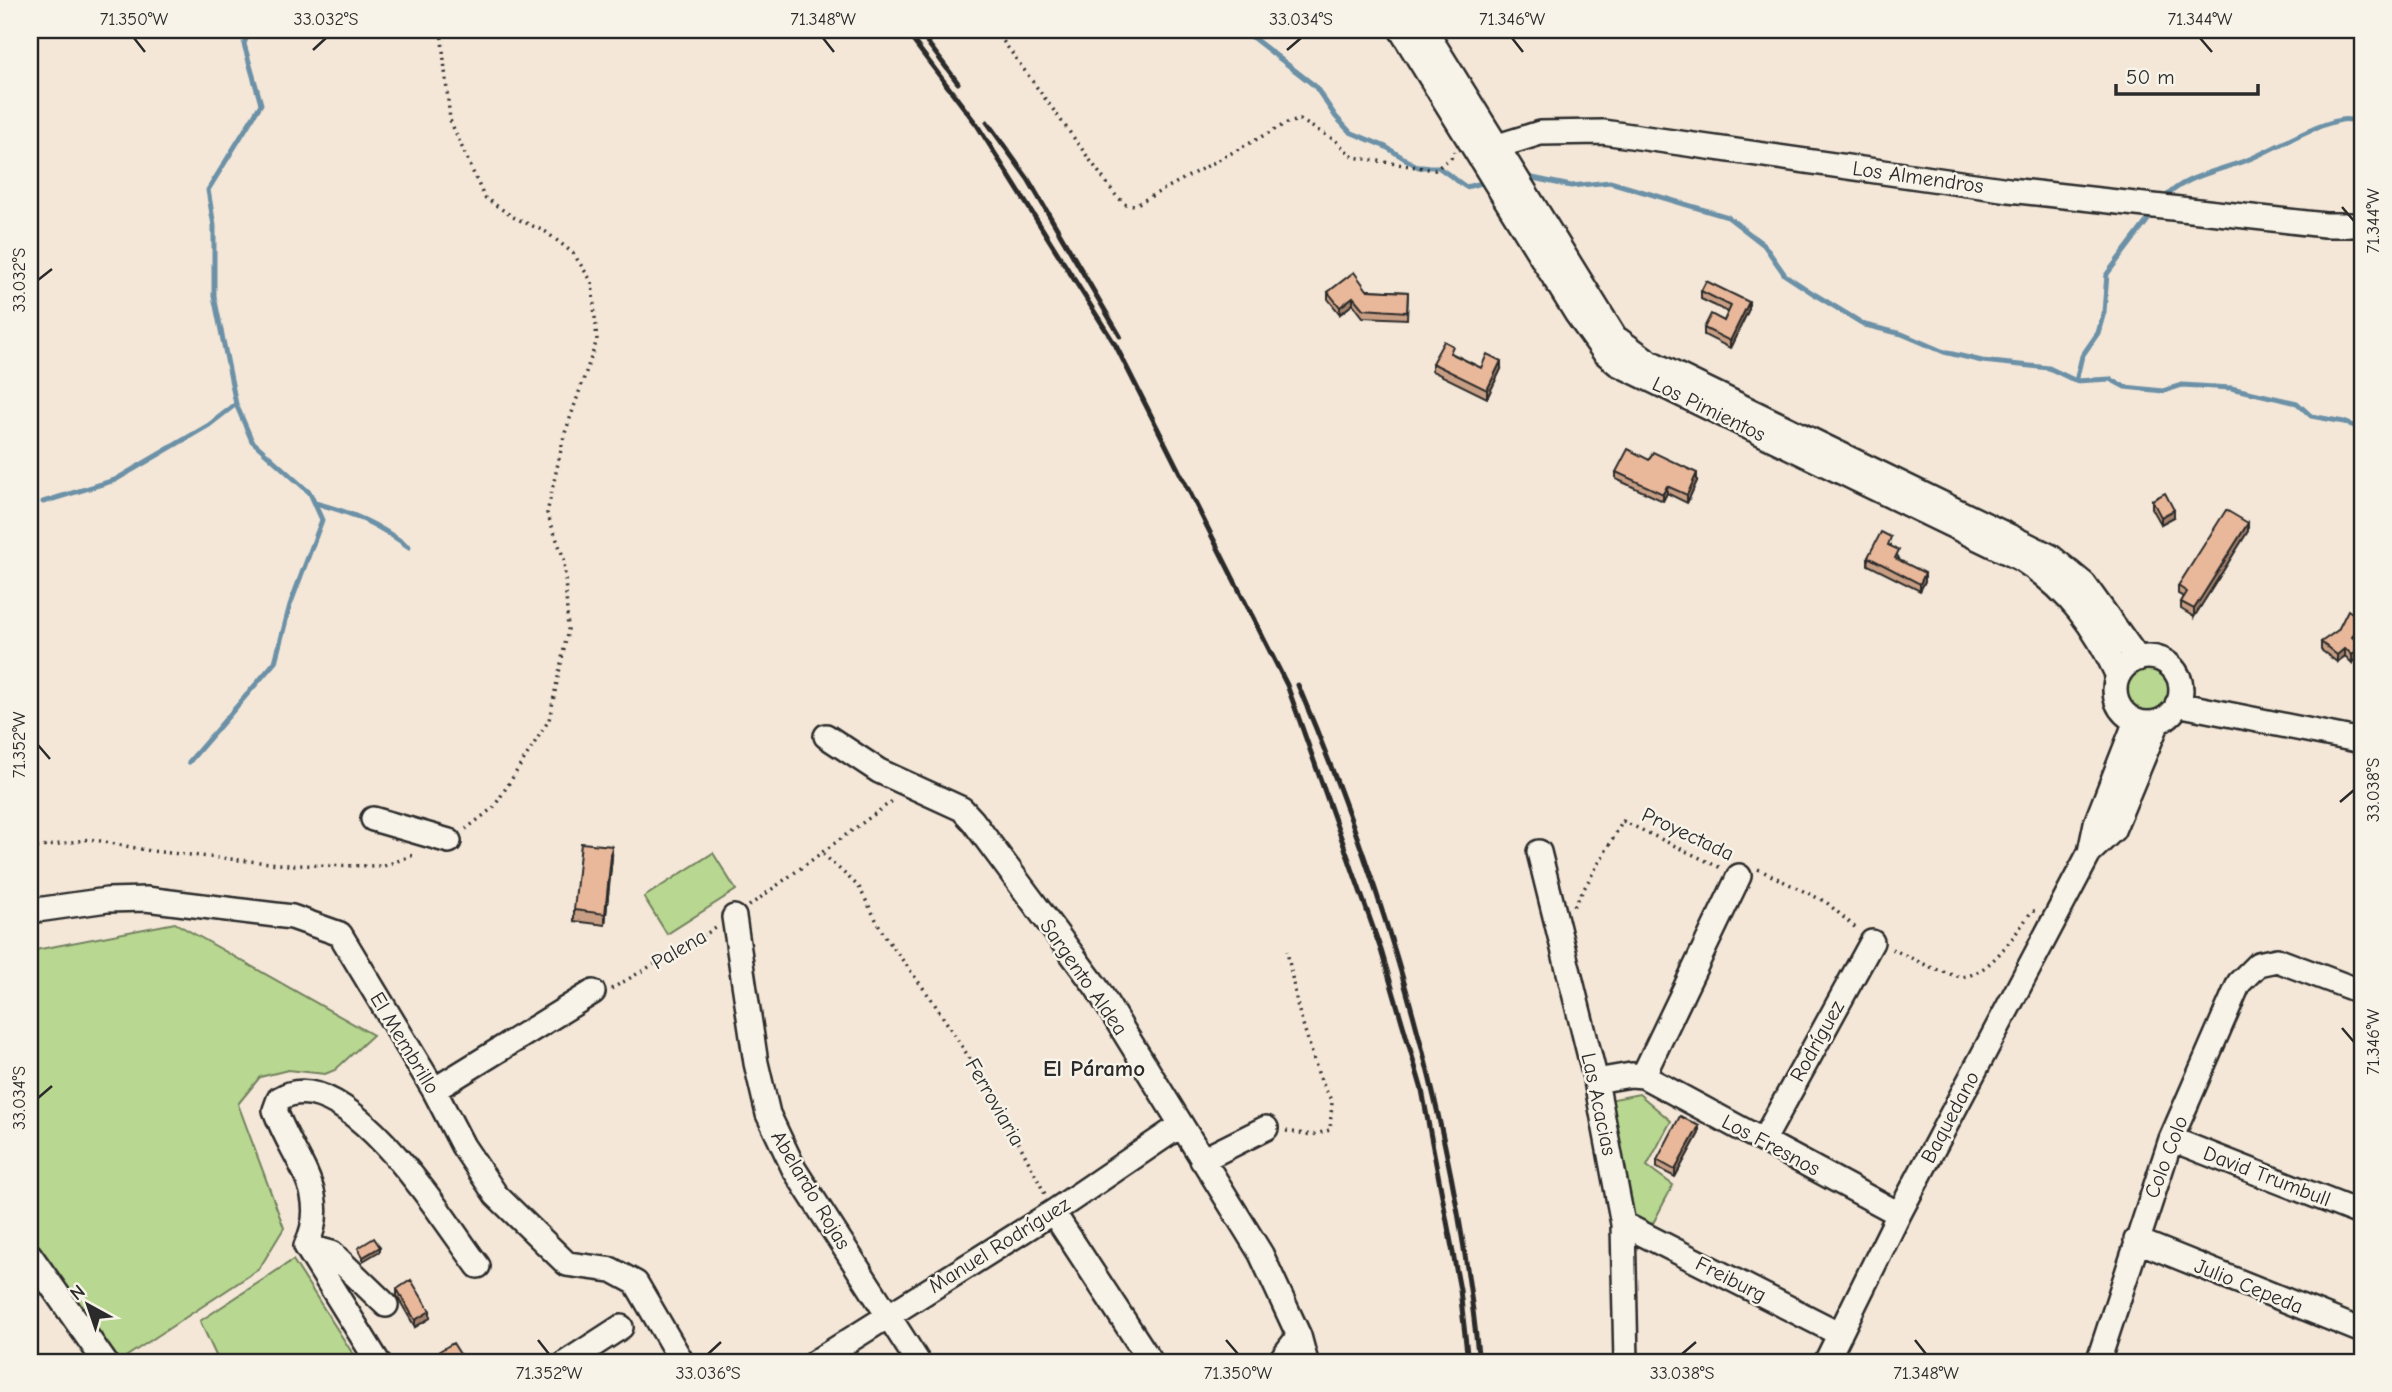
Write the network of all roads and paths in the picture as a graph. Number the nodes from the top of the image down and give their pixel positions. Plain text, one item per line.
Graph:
1 (441, 30) edge
2 (995, 30) edge
3 (1401, 30) edge
4 (1425, 30) edge
5 (1463, 130) junction
6 (1487, 149) junction
7 (2362, 225) edge
8 (2138, 659) junction
9 (2118, 676) junction
10 (2178, 704) junction
11 (2147, 721) junction
12 (826, 736) dead end
13 (2362, 741) edge
14 (913, 785) junction
15 (373, 819) dead end
16 (449, 841) junction
17 (30, 849) edge
18 (1539, 852) dead end
19 (823, 854) junction
20 (1738, 876) junction
21 (30, 911) edge
22 (2057, 912) junction
23 (734, 917) junction
24 (1559, 932) junction
25 (1872, 942) junction
26 (1287, 951) dead end
27 (593, 992) joint
28 (2362, 992) edge
29 (1643, 1076) junction
30 (1596, 1082) junction
31 (434, 1090) junction
32 (1181, 1125) junction
33 (1266, 1128) joint
34 (2171, 1139) junction
35 (1763, 1141) junction
36 (1202, 1160) junction
37 (1054, 1212) junction
38 (2362, 1213) edge
39 (1899, 1214) junction
40 (1623, 1224) junction
41 (2136, 1240) junction
42 (306, 1246) junction
43 (30, 1255) edge
44 (478, 1266) dead end
45 (386, 1305) dead end
46 (888, 1315) junction
47 (621, 1327) dead end
48 (2362, 1331) edge
49 (1840, 1334) junction
50 (1299, 1336) junction
51 (105, 1362) edge
52 (378, 1362) edge
53 (567, 1362) edge
54 (682, 1362) edge
55 (815, 1362) edge
56 (918, 1362) edge
57 (1151, 1362) edge
58 (1279, 1362) edge
59 (1306, 1362) edge
60 (1626, 1362) edge
61 (1826, 1362) edge
62 (2098, 1362) edge

1 - 16 path
2 - 5 path
3 - 5 street, Los Pimientos
4 - 6 street, Los Pimientos
5 - 6 street, Los Pimientos
6 - 7 street, Los Almendros
6 - 8 street, Los Pimientos
6 - 9 street, Los Pimientos
8 - 9 street
8 - 10 street
9 - 11 street
10 - 11 street
10 - 13 street
11 - 22 street, Baquedano
12 - 14 street, Sargento Aldea
14 - 19 path, Palena
14 - 32 street, Sargento Aldea
15 - 16 street
16 - 17 path
18 - 24 street, Las Acacias
19 - 23 path, Palena
19 - 37 path, Ferroviaria
20 - 24 path, Proyectada
20 - 25 path, Proyectada
20 - 29 street
21 - 31 street, El Membrillo
22 - 25 path, Proyectada
22 - 39 street, Baquedano
23 - 27 path, Palena
23 - 46 street, Abelardo Rojas
24 - 30 street, Las Acacias
25 - 35 street, Rodríguez
26 - 33 path
27 - 31 street
28 - 34 street, Colo Colo
29 - 30 street
29 - 35 street, Los Fresnos
30 - 40 street, Las Acacias
31 - 54 street, El Membrillo
32 - 36 street, Sargento Aldea
32 - 37 street, Manuel Rodríguez
33 - 36 street
34 - 38 street, David Trumbull
34 - 41 street, Colo Colo
35 - 39 street, Los Fresnos
36 - 50 street, Sargento Aldea
37 - 46 street, Manuel Rodríguez
37 - 57 street
39 - 49 street, Baquedano
40 - 49 street, Freiburg
40 - 60 street, Las Acacias
41 - 48 street, Julio Cepeda
41 - 62 street, Colo Colo
42 - 44 street
42 - 45 street
42 - 52 street
43 - 51 street
46 - 55 street, Manuel Rodríguez
46 - 56 street, Abelardo Rojas
47 - 53 street
49 - 61 street, Baquedano
50 - 58 street
50 - 59 street, Sargento Aldea

